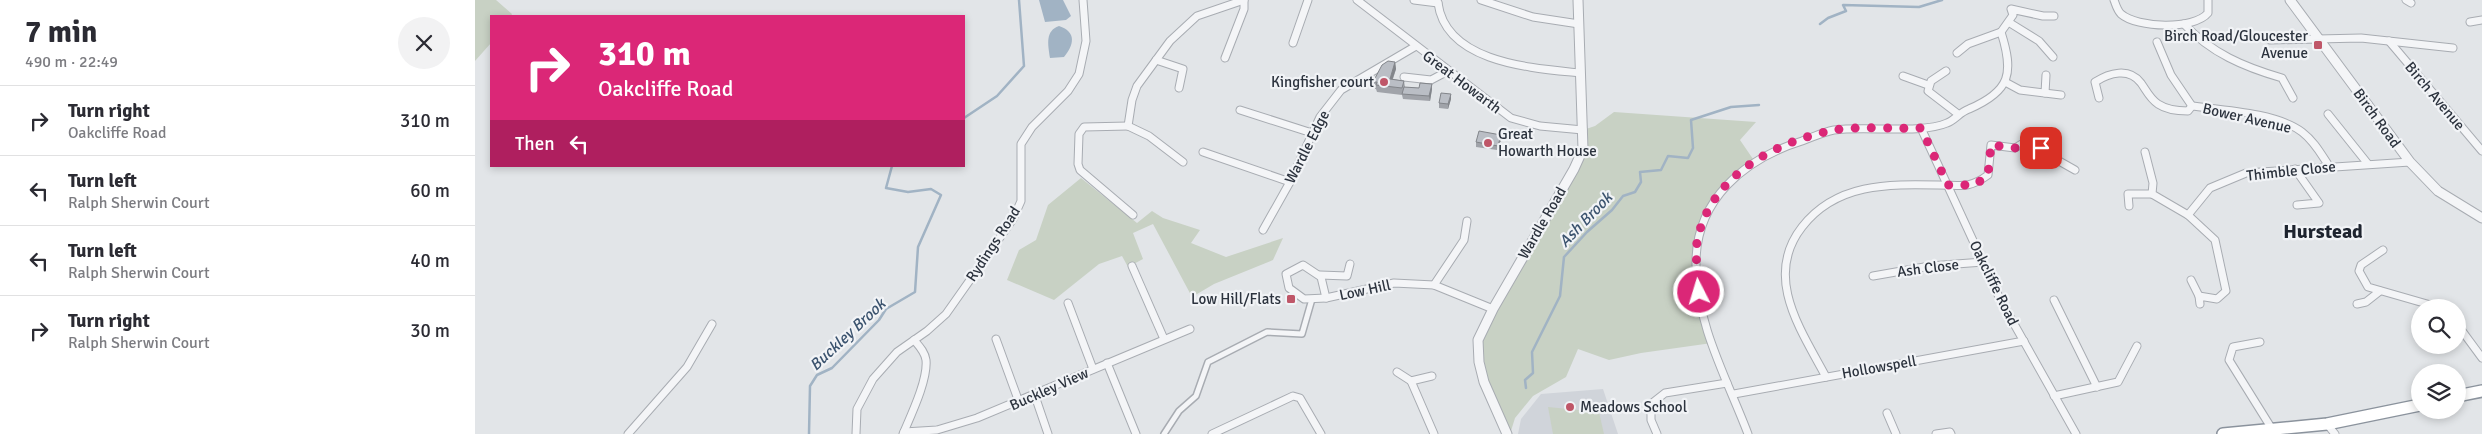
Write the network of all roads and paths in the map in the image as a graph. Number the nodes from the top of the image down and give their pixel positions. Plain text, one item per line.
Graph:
1 (1083, 0) edge
2 (1244, 0) edge
3 (1308, 0) edge
4 (1357, 0) edge
5 (1414, 0) edge
6 (1481, 0) edge
7 (1578, 0) edge
8 (2009, 0) edge
9 (2114, 0) edge
10 (2209, 0) edge
11 (2290, 0) edge
12 (1440, 2) edge
13 (2011, 10) junction
14 (2054, 16) dead end
15 (2482, 20) edge
16 (2010, 22) junction
17 (2470, 22) dead end
18 (1579, 24) junction
19 (2184, 24) junction
20 (2001, 32) junction
21 (2320, 39) junction
22 (2270, 40) dead end
23 (2389, 41) junction
24 (2157, 42) dead end
25 (1293, 43) dead end
26 (1416, 46) junction
27 (2453, 48) dead end
28 (1957, 53) dead end
29 (2053, 57) dead end
30 (1225, 58) dead end
31 (1156, 60) junction
32 (1448, 71) junction
33 (1947, 71) dead end
34 (1580, 73) junction
35 (2046, 75) dead end
36 (1903, 76) dead end
37 (1404, 77) dead end
38 (2007, 83) junction
39 (1928, 86) junction
40 (1179, 88) dead end
41 (2045, 93) junction
42 (2061, 94) dead end
43 (2099, 98) dead end
44 (2293, 98) dead end
45 (2192, 106) junction
46 (1240, 110) dead end
47 (1958, 114) junction
48 (2328, 114) dead end
49 (1128, 126) junction
50 (1921, 128) junction
51 (1583, 130) junction
52 (1312, 133) junction
53 (2482, 151) edge
54 (1203, 152) dead end
55 (2145, 152) dead end
56 (1183, 162) dead end
57 (2409, 162) junction
58 (2368, 164) junction
59 (2329, 166) junction
60 (2295, 169) junction
61 (2075, 170) dead end
62 (1290, 182) junction
63 (1948, 185) junction
64 (2152, 194) junction
65 (2297, 205) dead end
66 (2129, 206) dead end
67 (1133, 215) dead end
68 (2188, 215) junction
69 (2482, 218) edge
70 (1467, 221) dead end
71 (1263, 230) dead end
72 (2383, 250) dead end
73 (1983, 262) junction
74 (1350, 264) dead end
75 (1132, 266) dead end
76 (1320, 275) junction
77 (1873, 276) dead end
78 (2191, 280) dead end
79 (1434, 285) junction
80 (2380, 291) junction
81 (1326, 298) junction
82 (1312, 299) junction
83 (2054, 300) dead end
84 (2411, 300) edge
85 (1068, 303) dead end
86 (2357, 304) dead end
87 (1493, 308) junction
88 (712, 324) dead end
89 (1190, 330) dead end
90 (2466, 334) edge
91 (996, 339) dead end
92 (1164, 339) junction
93 (914, 340) junction
94 (2024, 341) junction
95 (2260, 342) dead end
96 (2137, 346) dead end
97 (2478, 347) edge
98 (2482, 358) edge
99 (1107, 363) junction
100 (1093, 369) junction
101 (1397, 372) dead end
102 (1432, 376) dead end
103 (1826, 377) junction
104 (1411, 381) junction
105 (1727, 383) junction
106 (2097, 386) junction
107 (2482, 391) edge
108 (1734, 394) junction
109 (2466, 394) edge
110 (1035, 396) junction
111 (2054, 396) junction
112 (1019, 402) junction
113 (2411, 407) edge
114 (1887, 413) dead end
115 (2331, 429) edge
116 (957, 431) edge
117 (2271, 431) edge
118 (903, 433) edge
119 (1950, 433) edge
120 (628, 434) edge
121 (856, 434) edge
122 (1048, 434) edge
123 (1136, 434) edge
124 (1164, 434) edge
125 (1211, 434) edge
126 (1321, 434) edge
127 (1434, 434) edge
128 (1507, 434) edge
129 (1657, 434) edge
130 (1748, 434) edge
131 (1896, 434) edge
132 (1936, 434) edge
133 (2076, 434) edge
134 (2223, 434) edge

1 - 93 street, Rydings Road
2 - 30 street
2 - 31 street
3 - 25 street
4 - 26 street, Great Howarth
5 - 12 street
6 - 18 street
7 - 18 street, Wardle Road
8 - 13 street
9 - 19 street
10 - 19 street
11 - 21 street, Birch Road
12 - 34 street
13 - 14 street
13 - 16 street
15 - 17 street
16 - 20 street
16 - 29 street
18 - 34 street, Wardle Road
19 - 44 street
20 - 28 street
20 - 38 street
21 - 22 street
21 - 23 street
21 - 57 street, Birch Road
23 - 27 street
23 - 53 street, Birch Avenue
24 - 45 street
26 - 32 street, Great Howarth
26 - 52 street, Wardle Edge
31 - 40 street
31 - 49 street
32 - 37 street
32 - 51 street, Great Howarth
33 - 39 street
34 - 51 street, Wardle Road
35 - 41 street
36 - 39 street
38 - 41 street
38 - 47 street
39 - 47 street
41 - 42 street
43 - 45 street, Bower Avenue
45 - 59 street, Bower Avenue
46 - 52 street
47 - 50 street
48 - 58 street
49 - 56 street
49 - 67 street
50 - 63 street, Oakcliffe Road
50 - 105 street
51 - 87 street, Wardle Road
52 - 62 street, Wardle Edge
54 - 62 street
55 - 64 street
57 - 58 street, Thimble Close
57 - 69 street, Birch Road
58 - 59 street, Thimble Close
59 - 60 street, Thimble Close
60 - 65 street
60 - 68 street, Thimble Close
61 - 63 street
62 - 71 street, Wardle Edge
63 - 73 street, Oakcliffe Road
63 - 103 street
64 - 66 street
64 - 68 street
68 - 78 street
70 - 79 street
72 - 80 street
73 - 77 street, Ash Close
73 - 94 street, Oakcliffe Road
74 - 76 street
75 - 92 street
76 - 81 street, Low Hill
76 - 82 street, Low Hill
79 - 81 street, Low Hill
79 - 87 street, Low Hill
80 - 84 street
80 - 86 street
81 - 82 street, Low Hill
82 - 124 street
83 - 106 street
85 - 100 street
87 - 128 street, Wardle Road
88 - 120 street
89 - 92 street, Buckley View
90 - 97 street
91 - 112 street
92 - 99 street, Buckley View
93 - 118 street
93 - 121 street, Rydings Road
94 - 103 street, Hollowspell
94 - 111 street, Oakcliffe Road
95 - 117 street
96 - 106 street
97 - 98 street
99 - 100 street, Buckley View
99 - 123 street
100 - 110 street, Buckley View
101 - 104 street
102 - 104 street
103 - 108 street, Hollowspell
104 - 127 street
105 - 108 street
105 - 129 street
106 - 111 street
107 - 109 highway
108 - 130 street
110 - 112 street, Buckley View
110 - 122 street
111 - 133 street, Oakcliffe Road
112 - 116 street, Buckley View
113 - 115 highway
114 - 131 street
115 - 117 highway
116 - 118 street, Buckley View
117 - 134 highway
119 - 132 street
125 - 126 street

